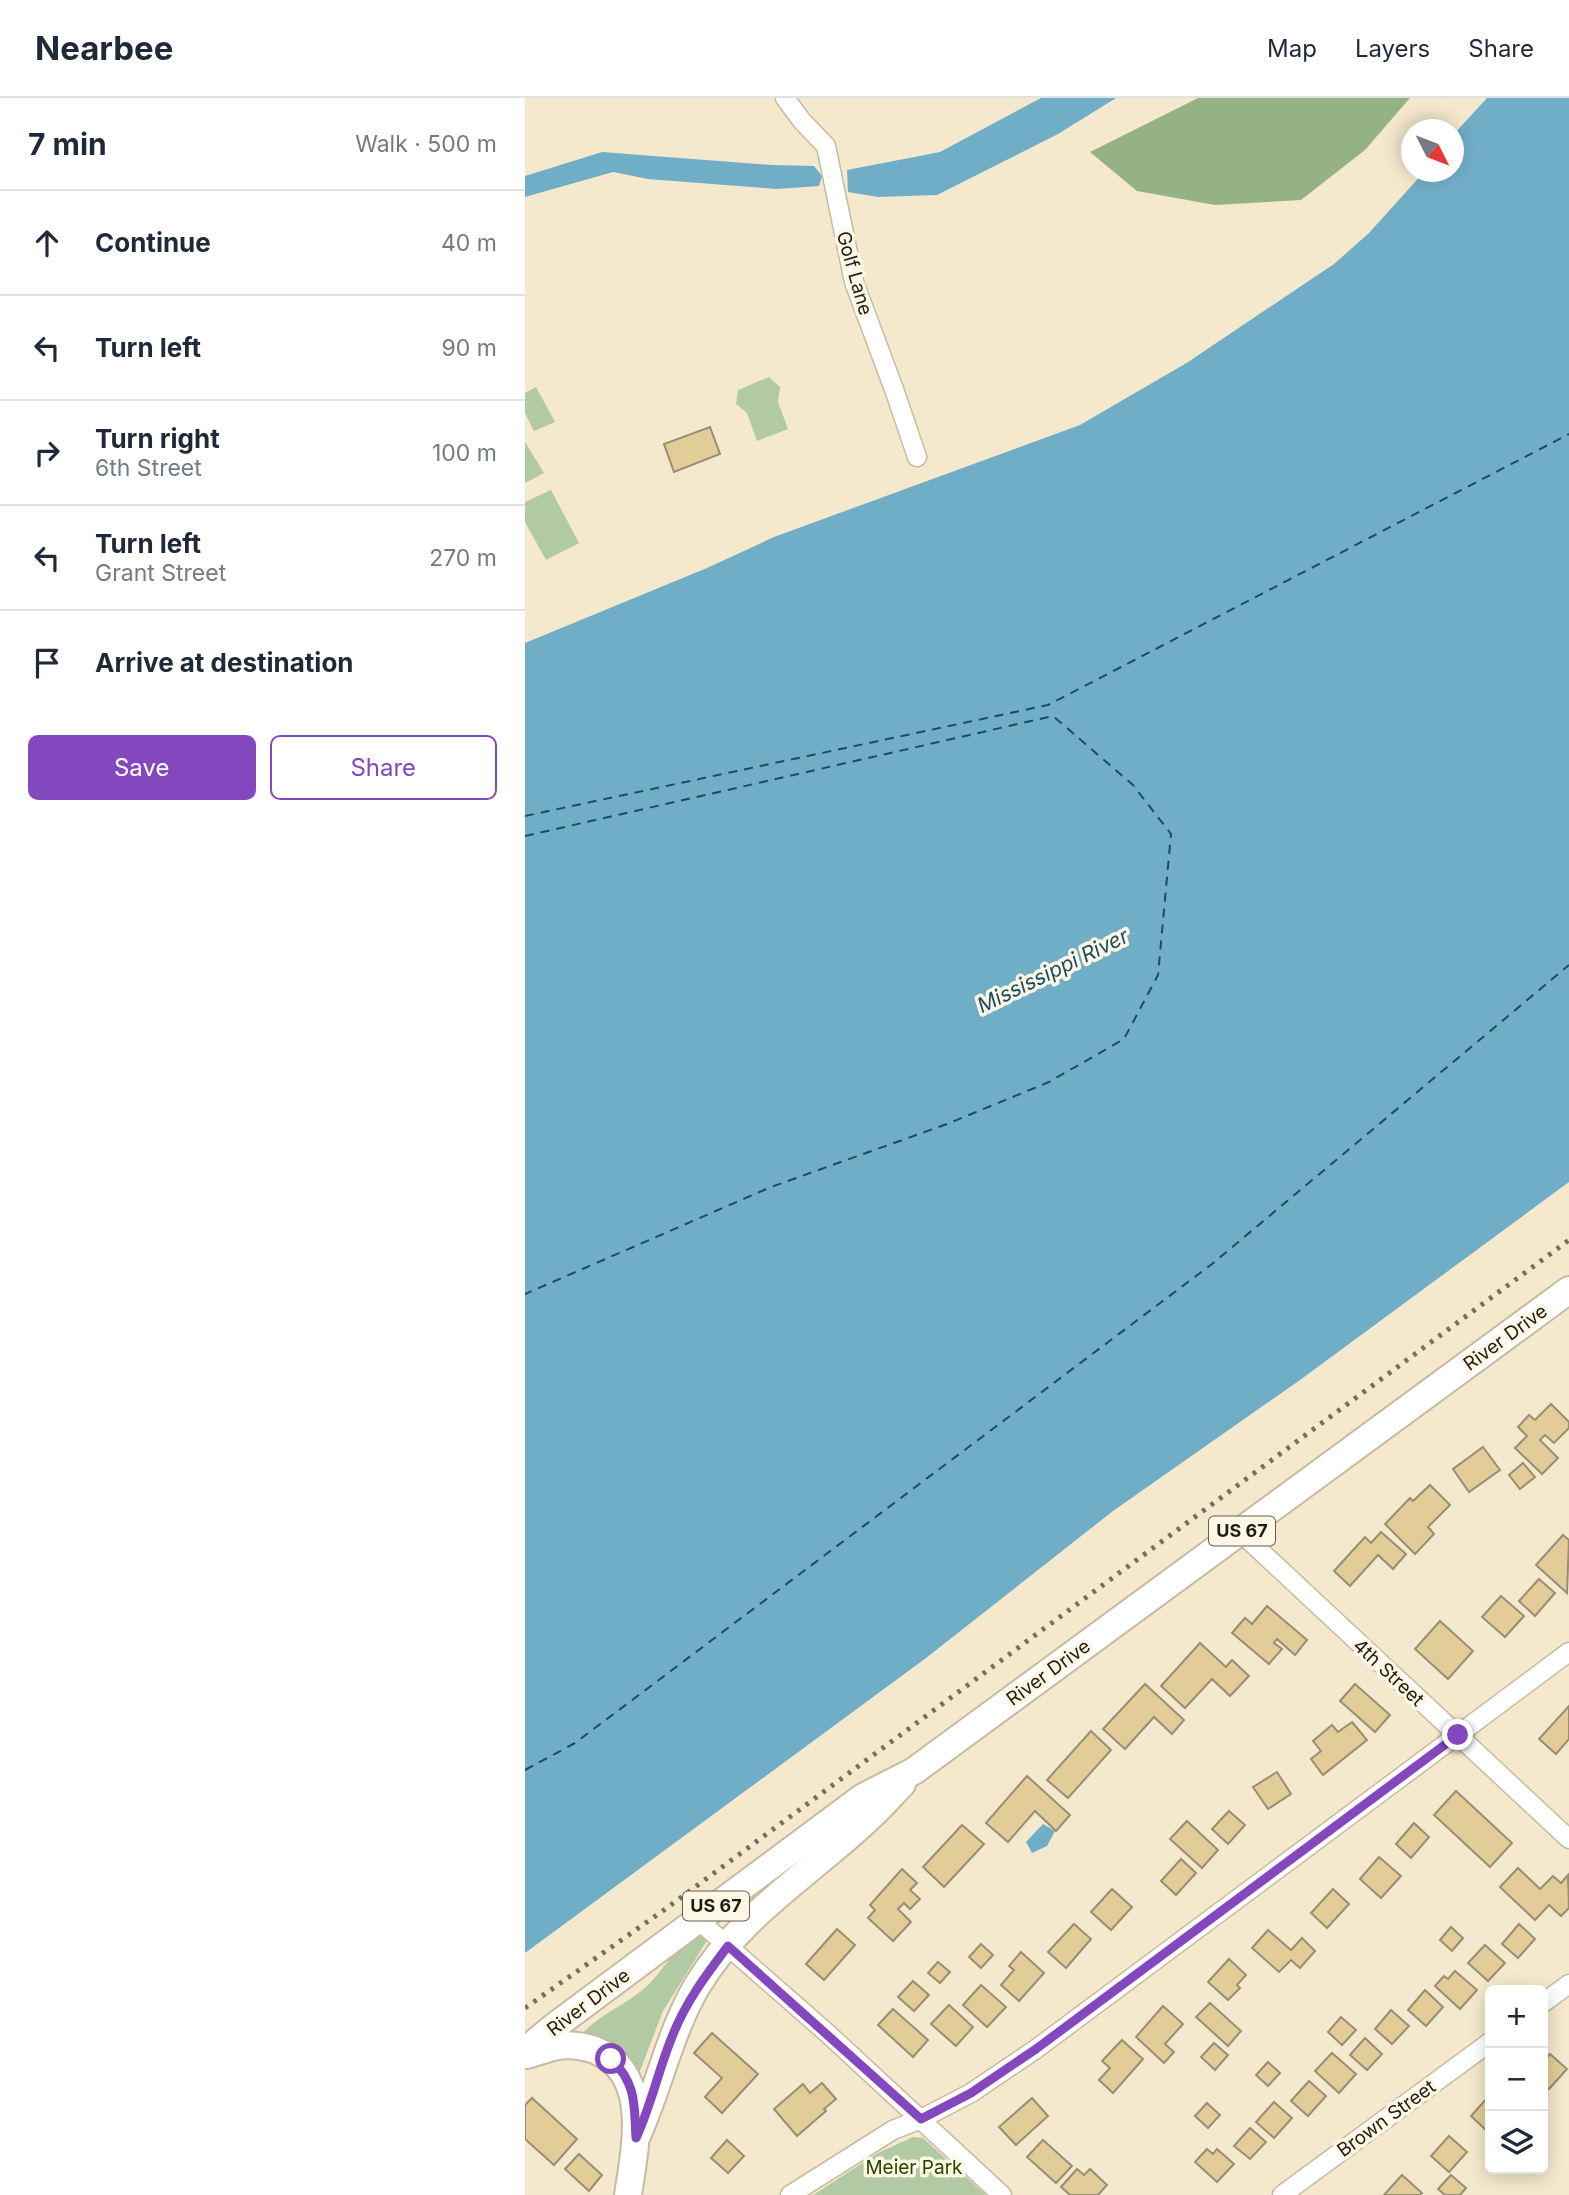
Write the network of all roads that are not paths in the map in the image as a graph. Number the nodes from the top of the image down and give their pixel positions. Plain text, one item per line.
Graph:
1 (785, 98) edge
2 (917, 457) dead end
3 (1569, 1290) edge
4 (1240, 1532) junction
5 (1569, 1652) edge
6 (1458, 1735) junction
7 (914, 1771) junction
8 (1569, 1839) edge
9 (698, 1920) junction
10 (728, 1946) junction
11 (1569, 1984) edge
12 (1548, 1999) edge
13 (1485, 2046) edge
14 (525, 2053) edge
15 (921, 2119) junction
16 (636, 2138) junction
17 (628, 2195) edge
18 (790, 2195) edge
19 (1002, 2195) edge
20 (1282, 2195) edge

1 - 2 street, Golf Lane
3 - 4 main road, River Drive / US 67
4 - 6 street, 4th Street
4 - 7 main road, River Drive / US 67
5 - 6 street
6 - 8 street, 4th Street
6 - 15 street
7 - 9 main road, River Drive / US 67
7 - 10 main road, US 67
9 - 10 street
9 - 14 main road, River Drive / US 67
10 - 15 street
10 - 16 main road, US 67
11 - 12 street
13 - 20 street, Brown Street
14 - 16 main road
15 - 18 street
15 - 19 street
16 - 17 main road, US 67

